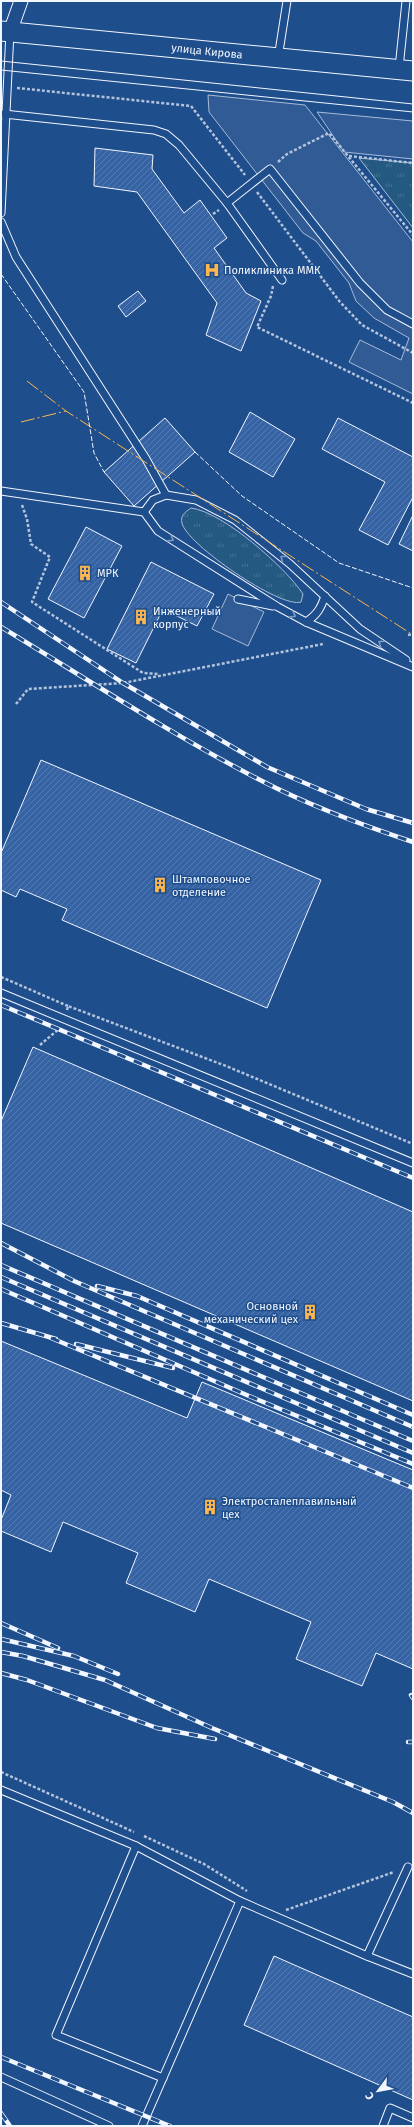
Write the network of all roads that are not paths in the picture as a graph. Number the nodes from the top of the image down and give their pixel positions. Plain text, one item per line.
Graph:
1 (21, 1) edge
2 (287, 1) edge
3 (406, 1) edge
4 (5, 32) edge
5 (278, 58) junction
6 (406, 71) edge
7 (4, 114) junction
8 (227, 203) junction
9 (1, 213) edge
10 (1, 222) edge
11 (282, 280) dead end
12 (413, 324) edge
13 (1, 491) edge
14 (166, 495) junction
15 (144, 512) junction
16 (325, 596) junction
17 (238, 599) dead end
18 (278, 607) junction
19 (306, 622) junction
20 (413, 666) edge
21 (1, 993) edge
22 (413, 1163) edge
23 (1, 1790) edge
24 (136, 1846) junction
25 (408, 1867) road end
26 (240, 1901) junction
27 (367, 1956) junction
28 (413, 1974) edge
29 (1, 2077) edge
30 (163, 2078) junction
31 (413, 2118) edge
32 (108, 2126) edge
33 (142, 2126) edge
34 (383, 2126) edge

1 - 4 street
2 - 5 lane
3 - 6 lane
4 - 5 main road, улица Кирова
4 - 7 lane
5 - 6 main road, улица Кирова
7 - 8 lane
7 - 9 lane
8 - 11 lane
8 - 12 lane
10 - 14 lane
13 - 15 lane
14 - 15 lane
16 -> 14 lane
15 -> 18 lane
16 - 19 lane
20 -> 16 lane
17 - 18 lane
18 -> 19 lane
19 - 20 lane
21 - 22 lane
23 - 24 lane
24 - 26 lane
24 - 30 lane
25 - 27 lane
26 - 27 lane
26 - 30 lane
27 - 28 lane
29 - 32 lane
30 - 33 lane
31 - 34 lane

